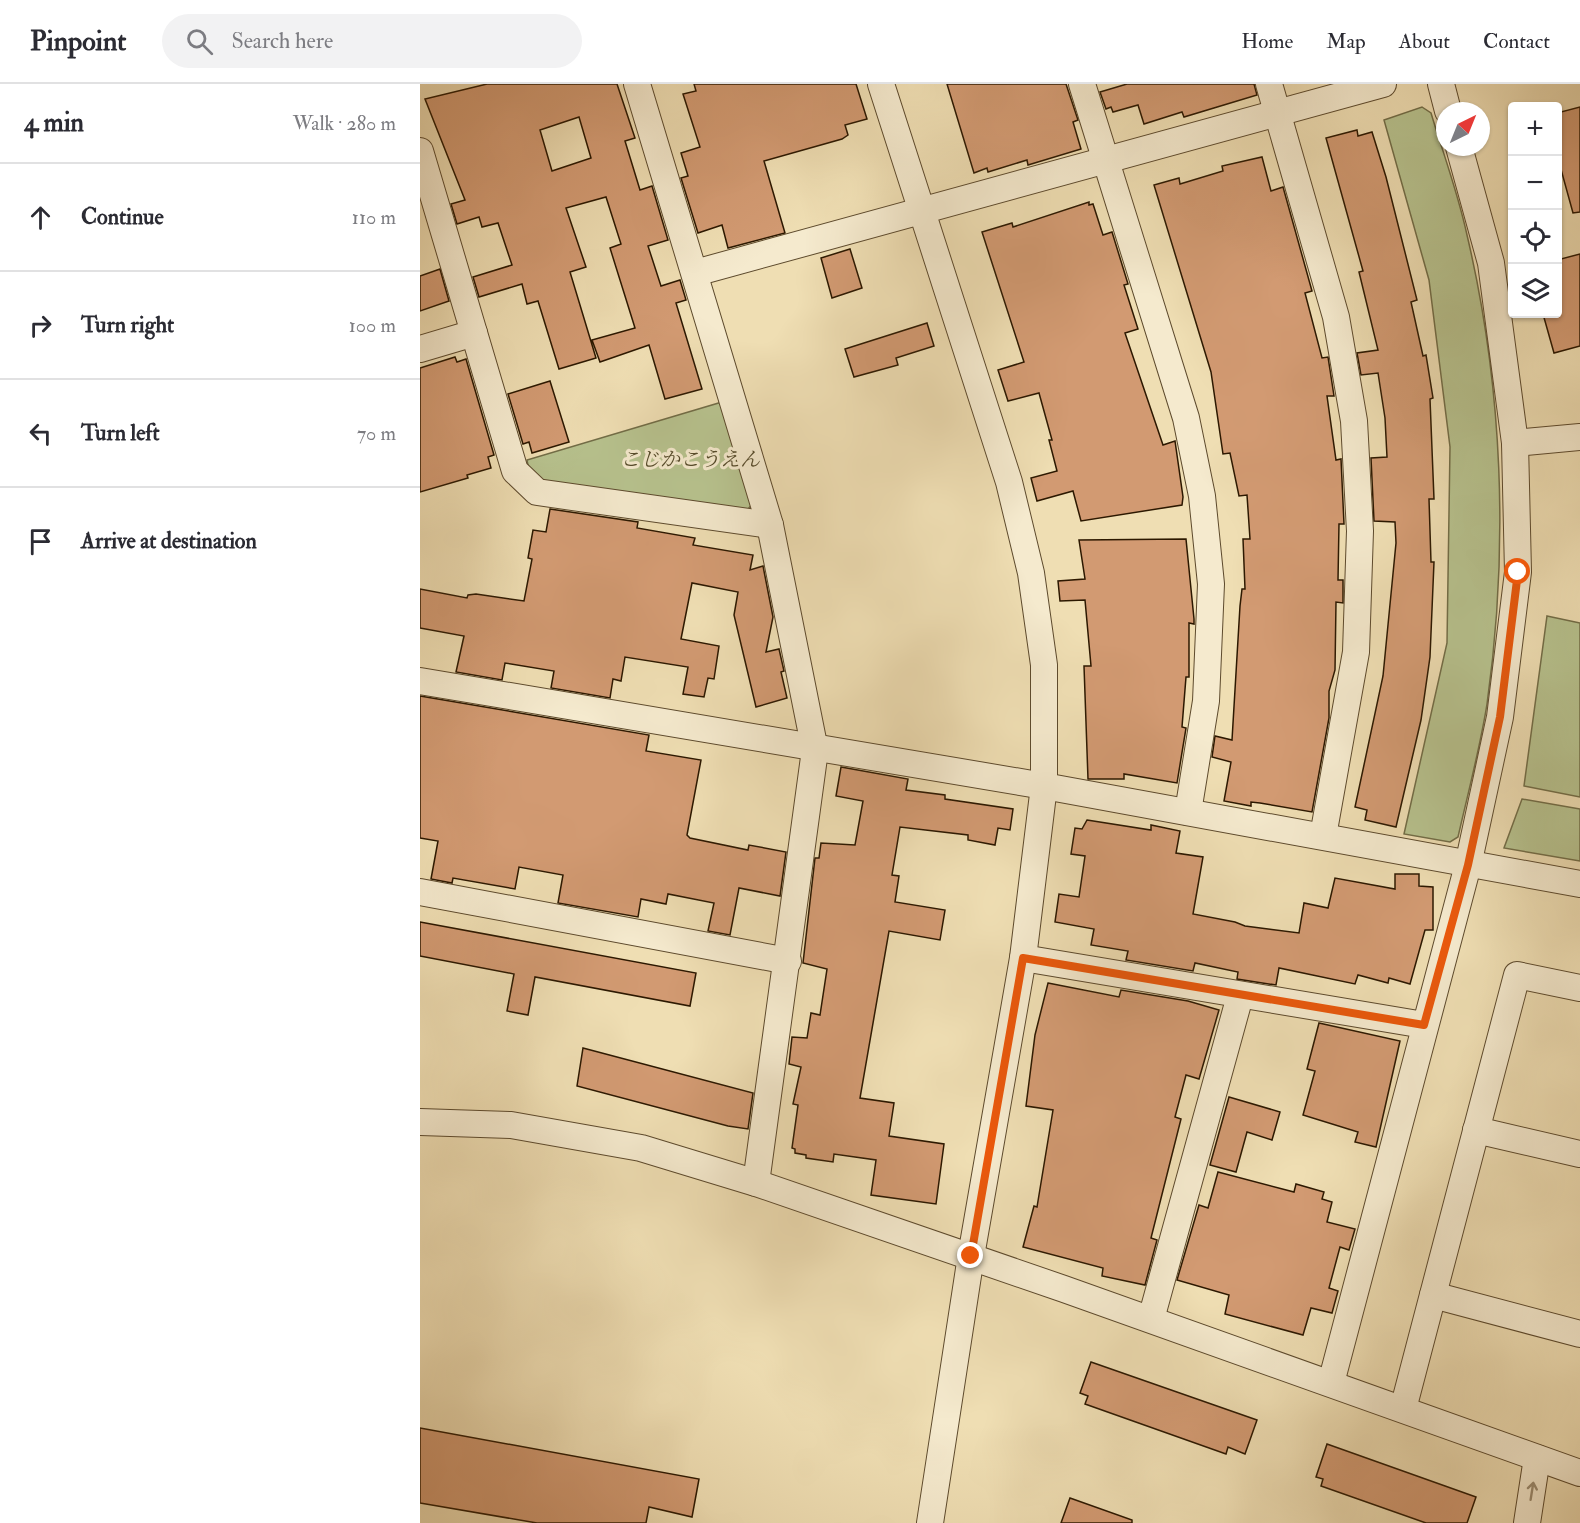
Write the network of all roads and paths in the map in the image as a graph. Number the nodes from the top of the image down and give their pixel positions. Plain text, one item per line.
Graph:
1 (637, 84) edge
2 (881, 84) edge
3 (1082, 84) edge
4 (1269, 84) edge
5 (1383, 84) edge
6 (1441, 84) edge
7 (1446, 102) edge
8 (1277, 114) junction
9 (420, 151) edge
10 (1462, 156) edge
11 (1106, 162) junction
12 (921, 210) junction
13 (695, 273) junction
14 (474, 333) junction
15 (420, 349) edge
16 (1580, 437) edge
17 (1515, 443) junction
18 (770, 525) junction
19 (420, 681) edge
20 (815, 750) junction
21 (1044, 786) junction
22 (1188, 812) junction
23 (1323, 836) junction
24 (1468, 865) junction
25 (1580, 884) edge
26 (420, 892) edge
27 (1023, 958) junction
28 (788, 961) junction
29 (1580, 988) edge
30 (1240, 996) junction
31 (1424, 1025) junction
32 (420, 1122) edge
33 (1476, 1130) junction
34 (1580, 1154) edge
35 (756, 1183) junction
36 (971, 1256) junction
37 (1433, 1294) junction
38 (1151, 1319) junction
39 (1580, 1334) edge
40 (1331, 1383) junction
41 (1402, 1409) junction
42 (1537, 1458) junction
43 (1580, 1473) edge
44 (930, 1523) edge
45 (1527, 1523) edge

1 - 13 street
2 - 12 street
3 - 11 street
4 - 8 street
5 - 8 street
6 - 7 street
8 - 11 street
8 - 23 street
9 - 14 street
10 - 17 street
11 - 12 street
11 - 22 street
12 - 13 street
12 - 21 street
13 - 18 street
14 - 15 street
14 - 18 street
16 - 17 street
17 - 24 street
18 - 20 street
19 - 20 street
20 - 21 street
20 - 28 street
21 - 22 street
21 - 27 street
22 - 23 street
23 - 24 street
24 - 25 street
24 - 31 street
26 - 28 street
27 - 30 street
27 - 36 street
28 - 35 street
29 - 33 street
30 - 31 street
30 - 38 street
31 - 40 street
32 - 35 street
33 - 34 street
33 - 37 street
35 - 36 street
36 - 38 street
36 - 44 street
37 - 39 street
37 - 41 street
38 - 40 street
40 - 41 street
41 - 42 street
42 - 43 street
45 -> 42 street

